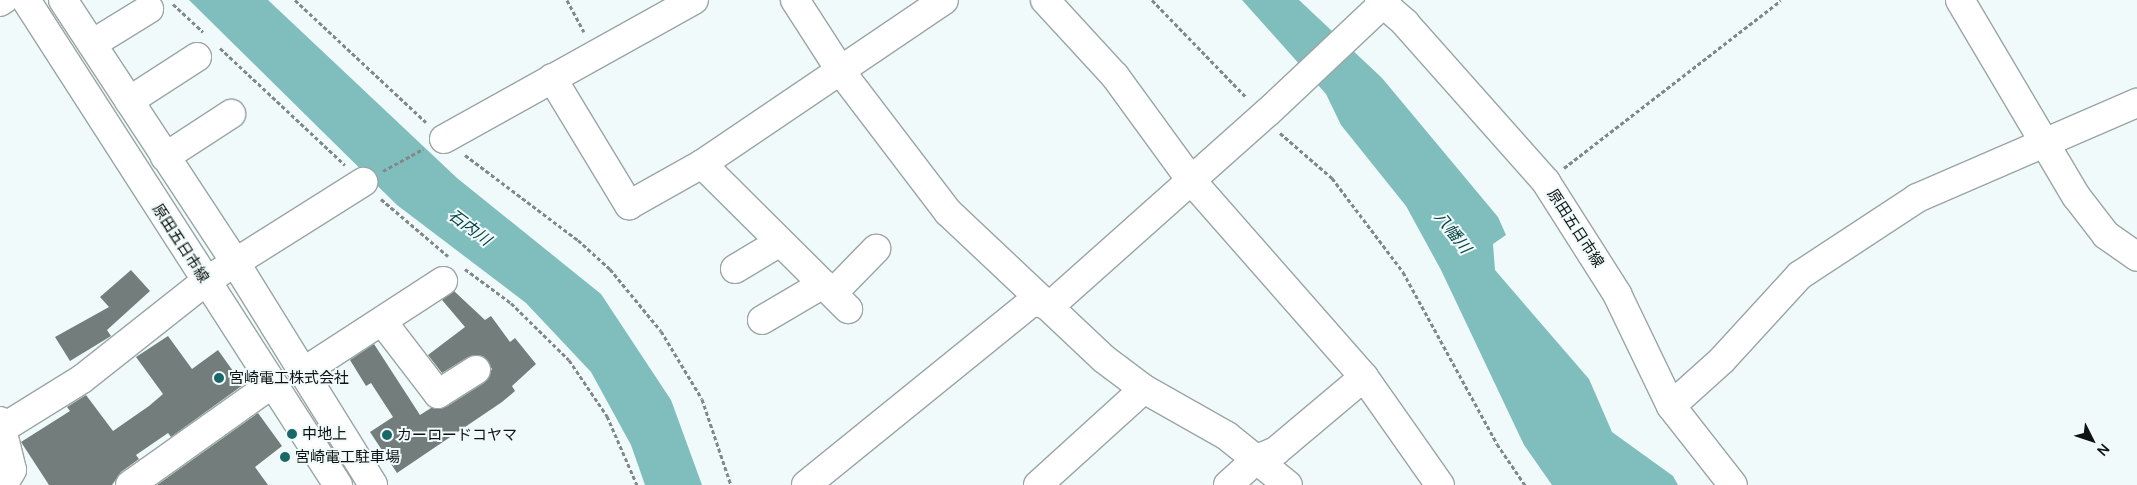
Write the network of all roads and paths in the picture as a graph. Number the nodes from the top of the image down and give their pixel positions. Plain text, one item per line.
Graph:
1 (26, 0) edge
2 (63, 0) edge
3 (295, 0) edge
4 (566, 0) edge
5 (694, 0) edge
6 (795, 0) edge
7 (944, 0) edge
8 (1044, 0) edge
9 (1152, 0) edge
10 (1781, 0) edge
11 (1960, 0) edge
12 (1381, 4) edge
13 (159, 5) edge
14 (92, 44) junction
15 (209, 48) junction
16 (596, 54) junction
17 (842, 73) junction
18 (552, 78) junction
19 (129, 101) junction
20 (2137, 102) edge
21 (231, 114) dead end
22 (1265, 114) junction
23 (436, 143) junction
24 (2046, 144) junction
25 (165, 157) junction
26 (702, 164) junction
27 (370, 178) junction
28 (1190, 179) junction
29 (1546, 182) junction
30 (780, 242) junction
31 (876, 249) dead end
32 (2137, 257) edge
33 (235, 262) junction
34 (735, 269) dead end
35 (453, 270) junction
36 (206, 281) junction
37 (835, 296) junction
38 (1050, 306) junction
39 (762, 320) dead end
40 (382, 321) junction
41 (476, 370) dead end
42 (303, 372) junction
43 (1364, 377) junction
44 (272, 384) junction
45 (1144, 389) junction
46 (1671, 406) junction
47 (2, 424) edge
48 (1257, 459) junction
49 (3, 485) edge
50 (130, 485) edge
51 (338, 485) edge
52 (373, 485) edge
53 (637, 485) edge
54 (731, 485) edge
55 (806, 485) edge
56 (1038, 485) edge
57 (1228, 485) edge
58 (1288, 485) edge
59 (1440, 485) edge
60 (1525, 485) edge
61 (1733, 485) edge

1 - 36 street, 原田五日市線
2 - 14 street
3 - 23 path
4 - 16 path
5 - 16 street
6 - 17 street
7 - 17 street
8 - 28 street
9 - 22 path
10 - 29 path
11 - 24 street
12 - 22 street
12 - 29 street, 原田五日市線
13 - 14 street
13 - 15 path
14 - 19 street
15 - 19 street
15 - 27 path
16 - 18 street
17 - 26 street
17 - 38 street
18 - 23 street
18 - 26 street
19 - 25 street
20 - 24 street
21 - 25 street
22 - 28 street
22 - 60 path
23 - 27 path
23 - 54 path
24 - 32 street
24 - 46 street
25 - 33 street
26 - 30 street
27 - 33 street
27 - 35 path
28 - 38 street
28 - 43 street
29 - 46 street, 原田五日市線
30 - 34 street
30 - 37 street
31 - 37 street
33 - 36 street
33 - 42 street
35 - 40 street
35 - 53 path
36 - 44 street, 原田五日市線
36 - 47 street
37 - 39 street
38 - 45 street
38 - 55 street
40 - 41 street
40 - 42 street
42 - 52 street
43 - 48 street
43 - 59 street
44 - 50 street
44 - 51 street, 原田五日市線
45 - 48 street
45 - 56 street
46 - 61 street, 原田五日市線
47 - 49 street
48 - 57 street
48 - 58 street

